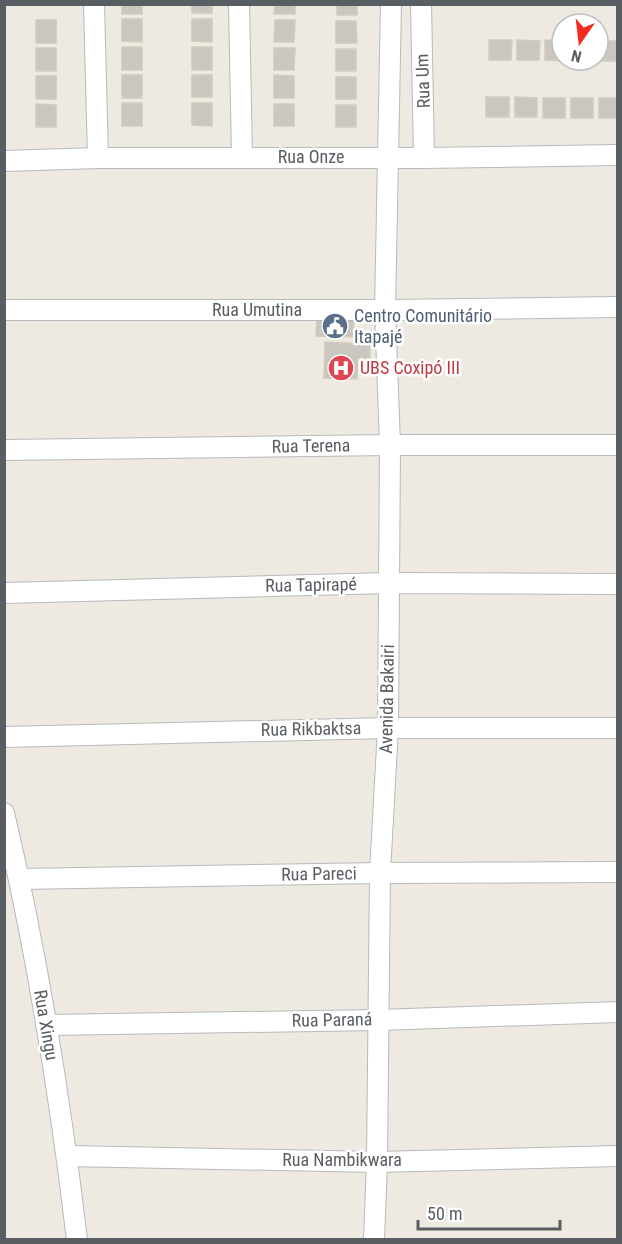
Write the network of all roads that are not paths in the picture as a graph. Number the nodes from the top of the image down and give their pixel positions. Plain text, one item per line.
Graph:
1 (94, 4) edge
2 (239, 4) edge
3 (391, 4) edge
4 (421, 4) edge
5 (618, 155) edge
6 (242, 157) junction
7 (98, 158) junction
8 (388, 158) junction
9 (424, 158) junction
10 (4, 162) edge
11 (618, 308) edge
12 (4, 310) edge
13 (385, 310) junction
14 (390, 445) junction
15 (618, 445) edge
16 (4, 450) edge
17 (389, 583) junction
18 (618, 584) edge
19 (4, 593) edge
20 (388, 728) junction
21 (618, 728) edge
22 (4, 737) edge
23 (4, 813) edge
24 (618, 872) edge
25 (380, 873) junction
26 (20, 879) junction
27 (618, 1012) edge
28 (379, 1020) junction
29 (46, 1025) junction
30 (67, 1156) junction
31 (618, 1156) edge
32 (377, 1162) junction
33 (77, 1239) edge
34 (374, 1239) edge

1 - 7 street
2 - 6 street
3 - 8 street, Rua Um
4 - 9 street, Rua Um
5 - 9 street, Rua Onze
6 - 7 street, Rua Onze
6 - 8 street, Rua Onze
7 - 10 street, Rua Onze
8 - 9 street, Rua Onze
8 - 13 street, Avenida Bakairi
11 - 13 street, Rua Umutina
12 - 13 street, Rua Umutina
13 - 14 street, Avenida Bakairi
14 - 15 street, Rua Terena
14 - 16 street, Rua Terena
14 - 17 street, Avenida Bakairi
17 - 18 street, Rua Tapirapé
17 - 19 street, Rua Tapirapé
17 - 20 street, Avenida Bakairi
20 - 21 street, Rua Rikbaktsa
20 - 22 street, Rua Rikbaktsa
20 - 25 street, Avenida Bakairi
23 - 26 street, Rua Xingu
24 - 25 street, Rua Pareci
25 - 26 street, Rua Pareci
25 - 28 street, Avenida Bakairi
26 - 29 street, Rua Xingu
27 - 28 street, Rua Paraná
28 - 29 street, Rua Paraná
28 - 32 street, Avenida Bakairi
29 - 30 street, Rua Xingu
30 - 32 street, Rua Nambikwara
30 - 33 street, Rua Xingu
31 - 32 street, Rua Nambikwara
32 - 34 street, Avenida Bakairi

